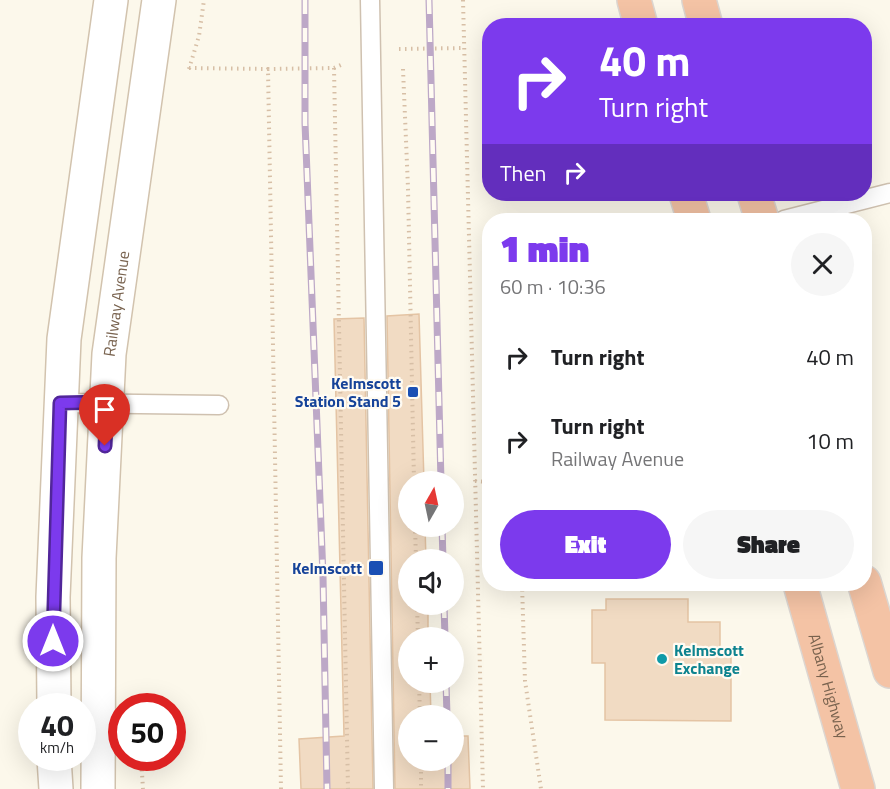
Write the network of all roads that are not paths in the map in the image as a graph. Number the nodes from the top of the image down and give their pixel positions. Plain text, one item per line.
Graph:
1 (111, 0) edge
2 (128, 0) edge
3 (159, 0) edge
4 (370, 0) edge
5 (634, 0) edge
6 (699, 0) edge
7 (639, 18) edge
8 (704, 18) edge
9 (92, 143) junction
10 (890, 193) edge
11 (872, 198) edge
12 (859, 201) edge
13 (811, 213) edge
14 (107, 402) junction
15 (60, 403) junction
16 (219, 405) dead end
17 (802, 591) edge
18 (867, 591) edge
19 (890, 670) edge
20 (54, 693) edge
21 (55, 771) edge
22 (56, 789) edge
23 (98, 789) edge
24 (384, 789) edge
25 (858, 789) edge

1 - 9 main road
2 - 9 main road
3 - 14 main road, Railway Avenue
4 - 24 lane
5 - 7 highway
6 - 8 highway
9 - 15 main road
10 - 11 lane
12 - 13 lane
14 - 15 lane
14 - 16 lane
14 - 23 main road, Railway Avenue
15 - 20 main road
17 - 25 highway, Albany Highway
18 - 19 highway
21 - 22 main road

